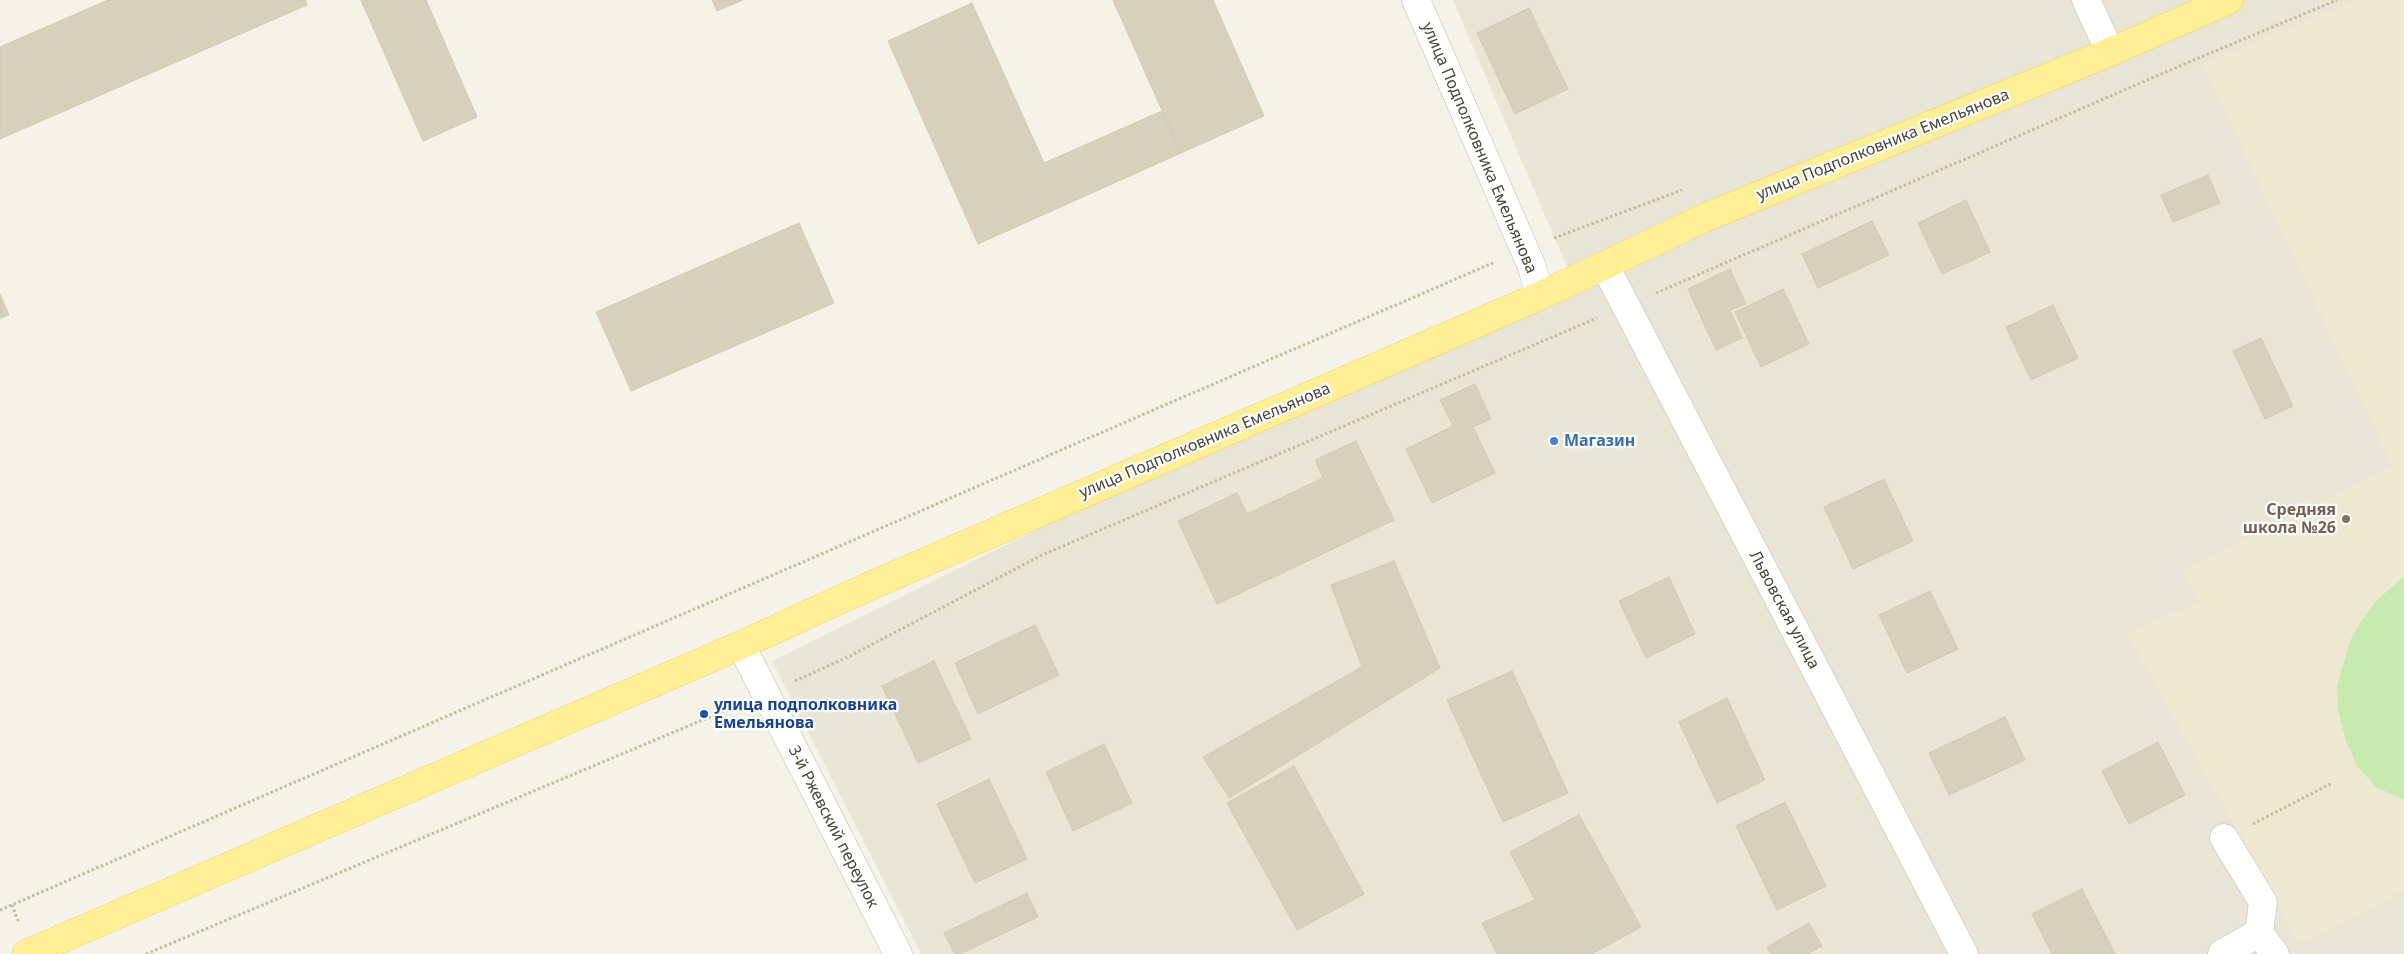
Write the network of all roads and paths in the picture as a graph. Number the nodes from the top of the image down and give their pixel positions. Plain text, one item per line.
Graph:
1 (1416, 0) edge
2 (2086, 0) edge
3 (2229, 0) edge
4 (2337, 0) edge
5 (2110, 52) junction
6 (1683, 190) dead end
7 (1525, 249) junction
8 (1605, 266) junction
9 (1540, 296) junction
10 (1624, 306) junction
11 (741, 646) junction
12 (765, 694) junction
13 (2332, 783) dead end
14 (2224, 838) joint
15 (0, 910) edge
16 (2267, 944) edge
17 (28, 953) edge
18 (146, 954) edge
19 (898, 954) edge
20 (1964, 954) edge
21 (2222, 954) edge

1 - 7 street, улица Подполковника Емельянова
2 - 5 street
3 - 5 main road, улица Подполковника Емельянова
4 - 10 path
5 - 8 main road, улица Подполковника Емельянова
6 - 7 path
7 - 9 street, улица Подполковника Емельянова
7 - 15 path
8 - 9 main road, улица Подполковника Емельянова
8 - 10 street, Львовская улица
9 - 11 main road, улица Подполковника Емельянова
10 - 12 path
10 - 20 street, Львовская улица
11 - 12 street, 3-й Ржевский переулок
11 - 17 main road, улица Подполковника Емельянова
12 - 18 path
12 - 19 street, 3-й Ржевский переулок
13 - 14 path
14 - 16 street
16 - 21 street

